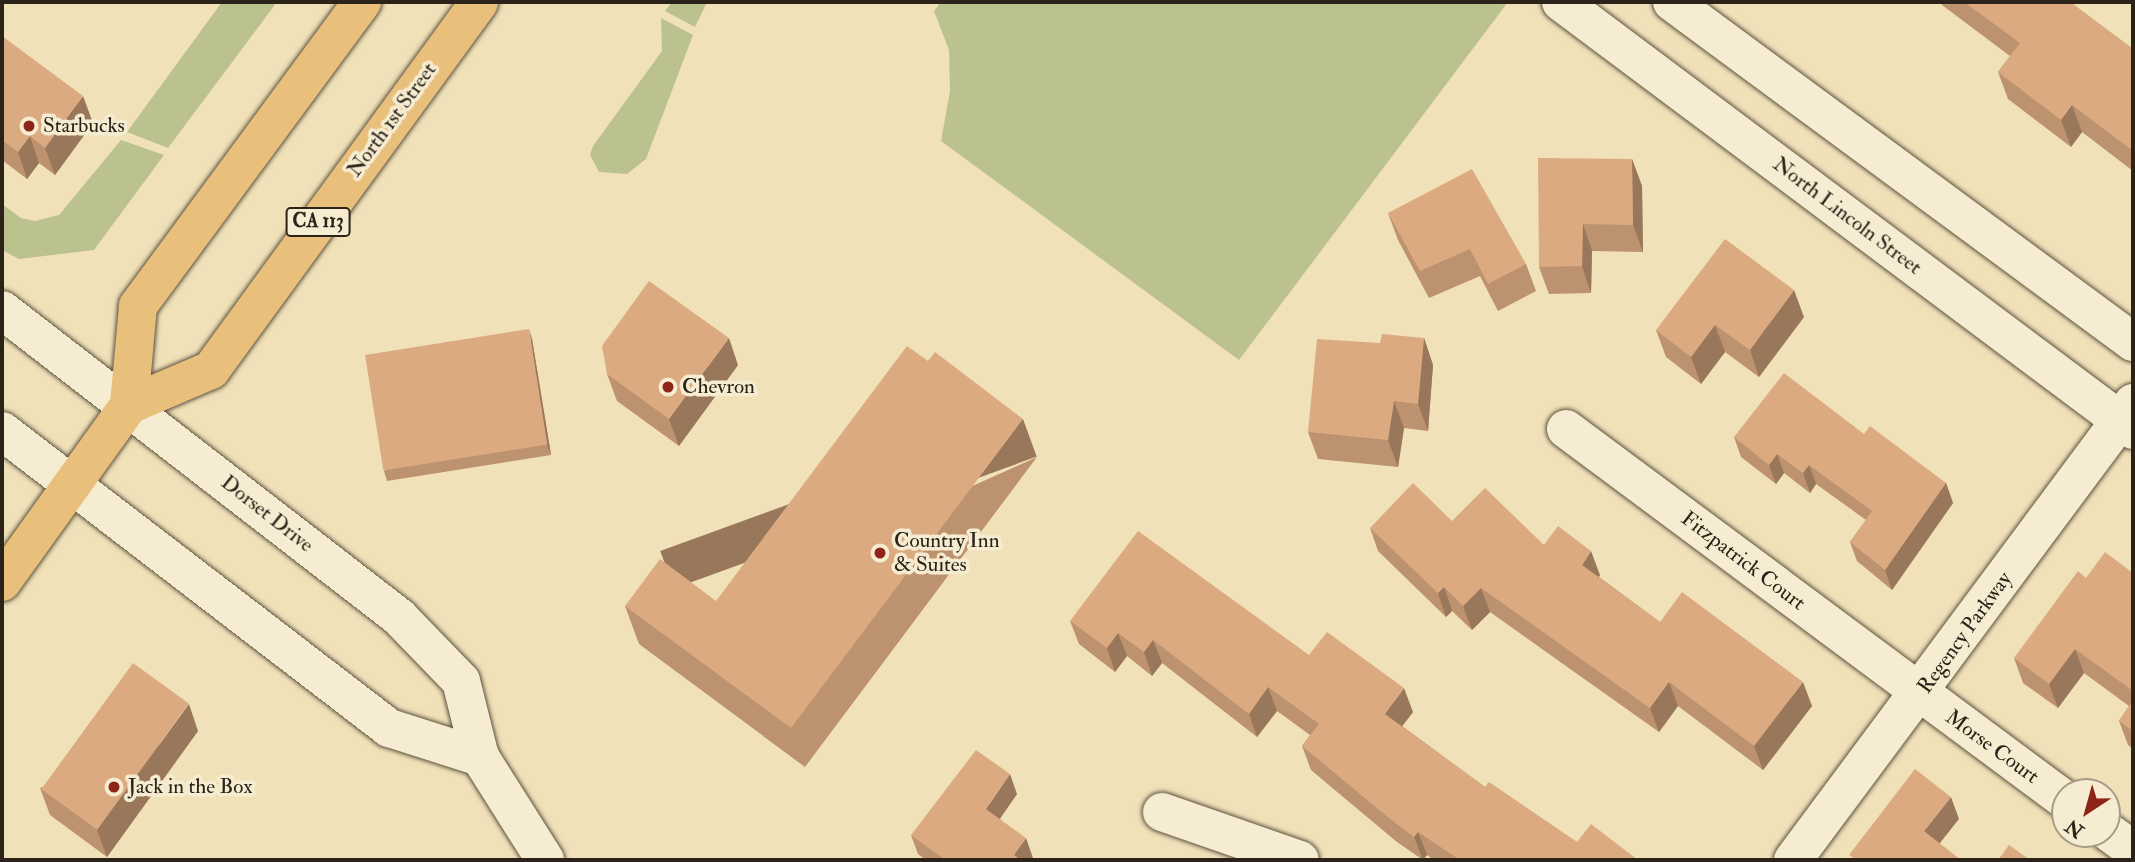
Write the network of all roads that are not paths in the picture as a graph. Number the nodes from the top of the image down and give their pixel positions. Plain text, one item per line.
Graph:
1 (362, 2) edge
2 (479, 2) edge
3 (1561, 2) edge
4 (1672, 2) edge
5 (2, 310) edge
6 (2133, 342) edge
7 (129, 405) junction
8 (2129, 418) edge
9 (1566, 429) dead end
10 (2, 431) edge
11 (72, 485) junction
12 (2, 582) edge
13 (1920, 694) junction
14 (480, 757) junction
15 (2051, 790) edge
16 (1162, 812) dead end
17 (545, 860) edge
18 (1300, 860) edge
19 (1793, 860) edge

1 - 7 main road
2 - 7 main road, North 1st Street / CA 113
3 - 8 street, North Lincoln Street
4 - 6 street
5 - 7 street, Dorset Drive
7 - 11 main road
7 - 14 street, Dorset Drive
8 - 13 street, Regency Parkway
9 - 13 street, Fitzpatrick Court
10 - 11 street
11 - 12 main road
11 - 14 street
13 - 15 street, Morse Court
13 - 19 street, Regency Parkway
14 - 17 street, Dorset Drive
16 - 18 street

